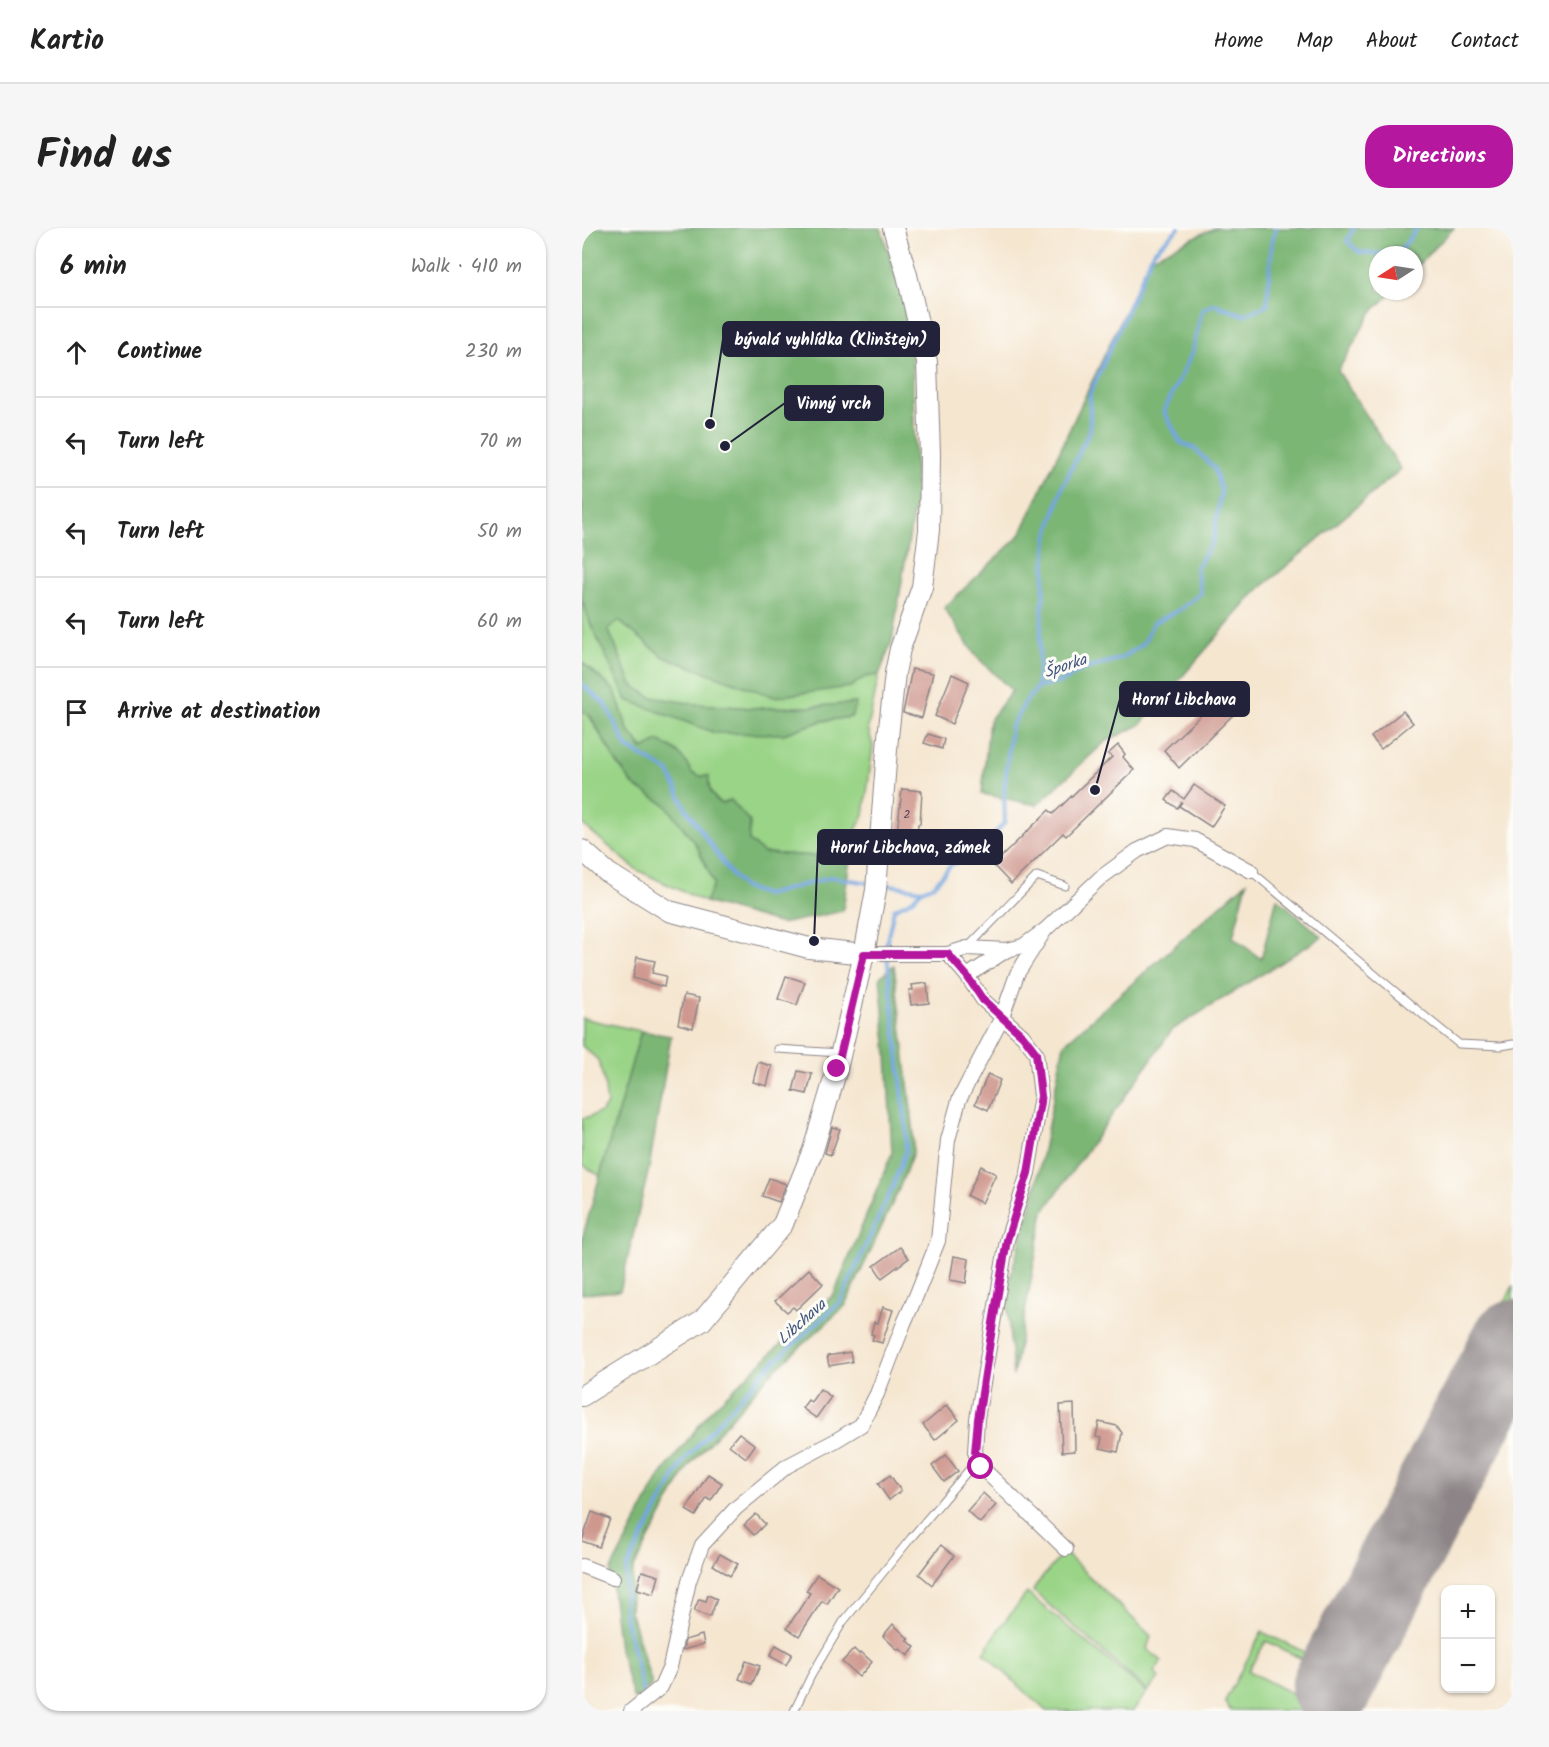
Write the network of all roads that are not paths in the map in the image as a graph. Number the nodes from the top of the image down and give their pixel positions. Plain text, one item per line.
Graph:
1 (893, 228) edge
2 (582, 850) edge
3 (1251, 871) joint
4 (1065, 886) dead end
5 (1045, 930) junction
6 (967, 948) junction
7 (1006, 950) junction
8 (872, 954) junction
9 (948, 954) junction
10 (967, 976) junction
11 (1002, 1017) junction
12 (1513, 1044) edge
13 (778, 1049) dead end
14 (841, 1053) junction
15 (582, 1396) edge
16 (978, 1459) junction
17 (1066, 1549) dead end
18 (582, 1566) edge
19 (613, 1578) dead end
20 (633, 1709) edge
21 (794, 1711) edge

1 - 8 street
2 - 8 street
3 - 5 street
3 - 12 lane
4 - 6 lane
5 - 7 street
5 - 11 street
6 - 7 street
6 - 9 street
7 - 10 street
8 - 9 street
8 - 14 street
9 - 10 street
10 - 11 street
11 - 16 street
11 - 20 street
13 - 14 lane
14 - 15 street
16 - 17 street
16 - 21 lane
18 - 19 street

